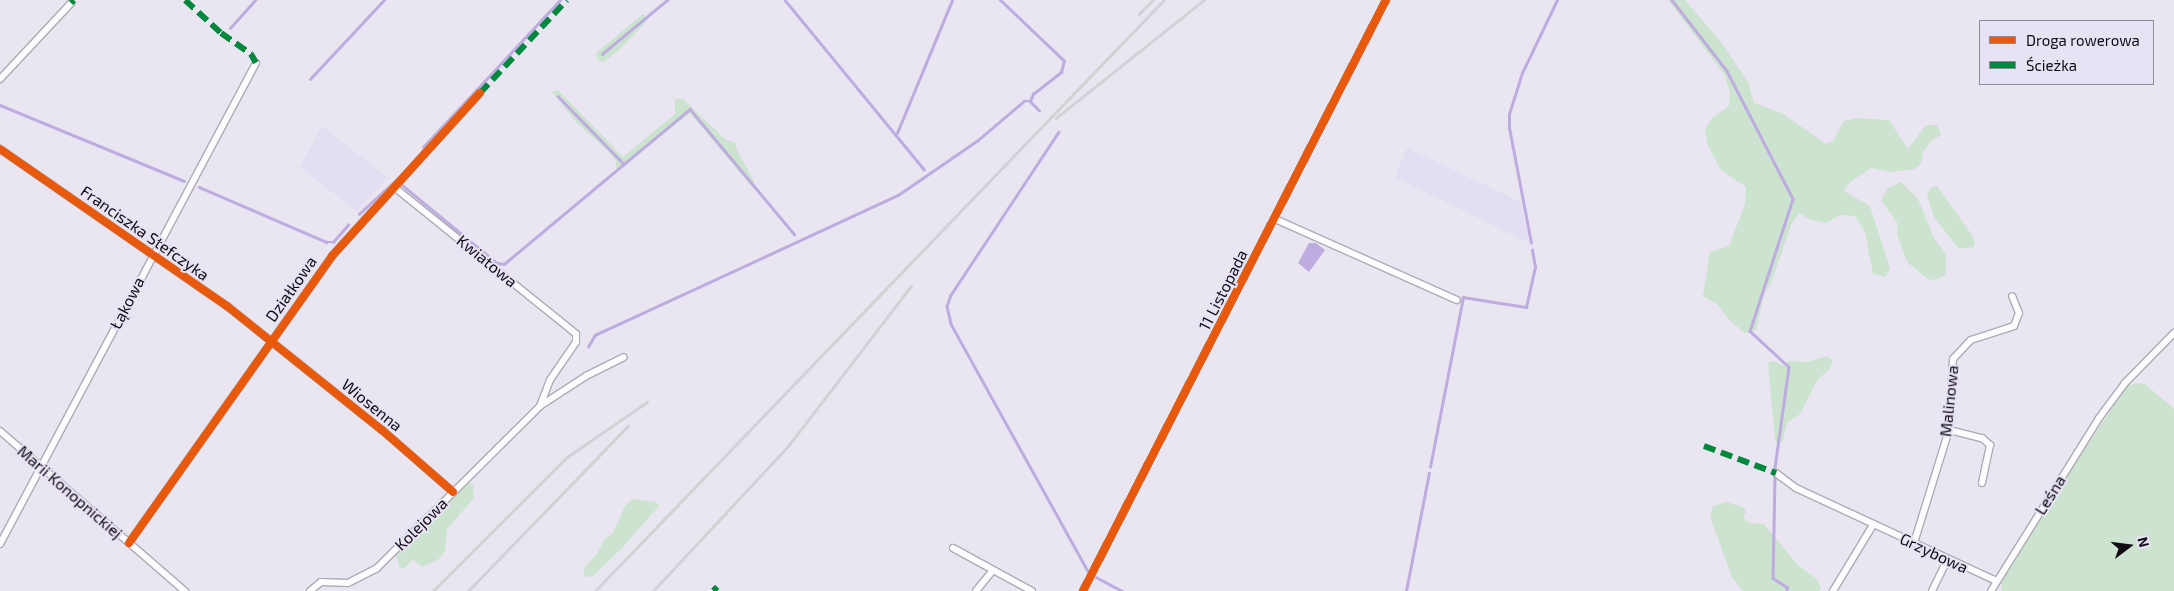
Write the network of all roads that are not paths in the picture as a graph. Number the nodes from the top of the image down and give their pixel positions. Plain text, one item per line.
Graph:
1 (1386, 0) edge
2 (70, 3) dead end
3 (256, 64) dead end
4 (0, 79) edge
5 (480, 93) dead end
6 (0, 149) edge
7 (394, 187) junction
8 (1275, 219) junction
9 (152, 255) junction
10 (2012, 296) dead end
11 (1457, 300) dead end
12 (2174, 333) edge
13 (577, 338) joint
14 (272, 341) junction
15 (624, 357) dead end
16 (540, 406) junction
17 (1949, 430) junction
18 (0, 431) edge
19 (42, 468) junction
20 (1776, 473) dead end
21 (1982, 483) dead end
22 (453, 492) junction
23 (1873, 525) junction
24 (129, 542) junction
25 (1914, 543) junction
26 (0, 544) edge
27 (953, 548) dead end
28 (1947, 560) junction
29 (993, 570) junction
30 (1996, 581) junction
31 (185, 591) edge
32 (310, 591) edge
33 (976, 591) edge
34 (1032, 591) edge
35 (1083, 591) edge
36 (1833, 591) edge
37 (1932, 591) edge
38 (1991, 591) edge

1 - 8 street, 11 Listopada
2 - 4 street
3 - 9 street, Łąkowa
5 - 7 street, Działkowa
6 - 9 street, Franciszka Stefczyka
7 - 13 street, Kwiatowa
7 - 14 street, Działkowa
8 - 11 street
8 - 35 street, 11 Listopada
9 - 14 street, Franciszka Stefczyka
9 - 19 street, Łąkowa
10 - 17 street, Malinowa
12 - 30 street, Leśna
13 - 16 street, Kolejowa
14 - 22 street, Wiosenna
14 - 24 street, Działkowa
15 - 16 street, Kolejowa
16 - 22 street, Kolejowa
17 - 21 street
17 - 25 street, Malinowa
18 - 19 street, Marii Konopnickiej
19 - 24 street, Marii Konopnickiej
19 - 26 street, Łąkowa
20 - 23 street, Grzybowa
22 - 32 street, Kolejowa
23 - 25 street, Grzybowa
23 - 36 street
24 - 31 street, Marii Konopnickiej
25 - 28 street, Grzybowa
27 - 29 street
28 - 30 street, Grzybowa
28 - 37 street
29 - 33 street
29 - 34 street
30 - 38 street, Leśna

